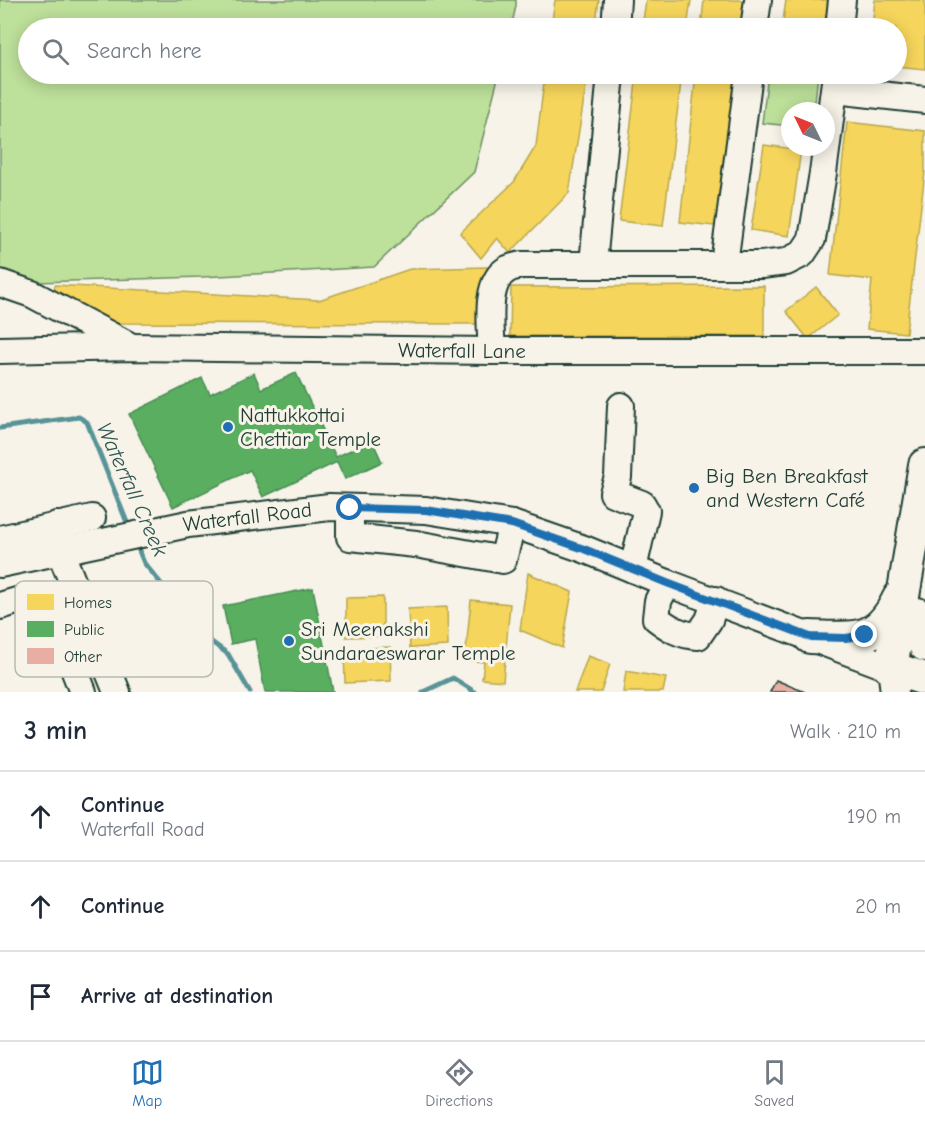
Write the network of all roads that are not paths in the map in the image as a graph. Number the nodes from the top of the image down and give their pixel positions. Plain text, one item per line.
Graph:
1 (617, 0) edge
2 (758, 0) edge
3 (842, 0) edge
4 (616, 18) edge
5 (755, 18) edge
6 (840, 18) edge
7 (610, 84) edge
8 (747, 84) edge
9 (835, 84) edge
10 (845, 84) edge
11 (925, 100) edge
12 (593, 264) junction
13 (724, 264) junction
14 (0, 283) edge
15 (131, 347) junction
16 (0, 350) edge
17 (492, 351) junction
18 (925, 351) edge
19 (621, 406) dead end
20 (925, 465) edge
21 (350, 508) junction
22 (92, 518) dead end
23 (512, 524) junction
24 (57, 525) junction
25 (0, 539) edge
26 (60, 551) junction
27 (0, 564) edge
28 (633, 569) junction
29 (915, 576) edge
30 (72, 581) edge
31 (667, 583) junction
32 (716, 600) junction
33 (15, 602) edge
34 (0, 606) edge
35 (917, 614) junction
36 (810, 637) junction
37 (925, 645) edge
38 (76, 677) edge
39 (111, 677) edge
40 (902, 681) edge
41 (82, 692) edge
42 (117, 692) edge

1 - 4 street
2 - 5 street
3 - 6 street
7 - 12 street
8 - 13 street
9 - 13 street
10 - 11 street
12 - 13 street
12 - 17 street
14 - 15 street
15 - 16 street, Waterfall Lane
15 - 17 street, Waterfall Lane
17 - 18 street, Waterfall Lane
19 - 28 street
20 - 29 main road
21 - 23 street, Waterfall Road
21 - 23 street
21 - 26 street, Waterfall Road
22 - 24 street
23 - 28 street, Waterfall Road
24 - 25 street
24 - 26 street
26 - 27 street
26 - 30 street
28 - 31 street, Waterfall Road
29 - 35 main road
29 - 36 main road
29 - 40 main road
31 - 32 street, Waterfall Road
31 - 32 street
32 - 36 street, Waterfall Road
33 - 34 street
35 - 37 main road
35 - 40 main road
36 - 40 street, Waterfall Road
38 - 41 street
39 - 42 street

